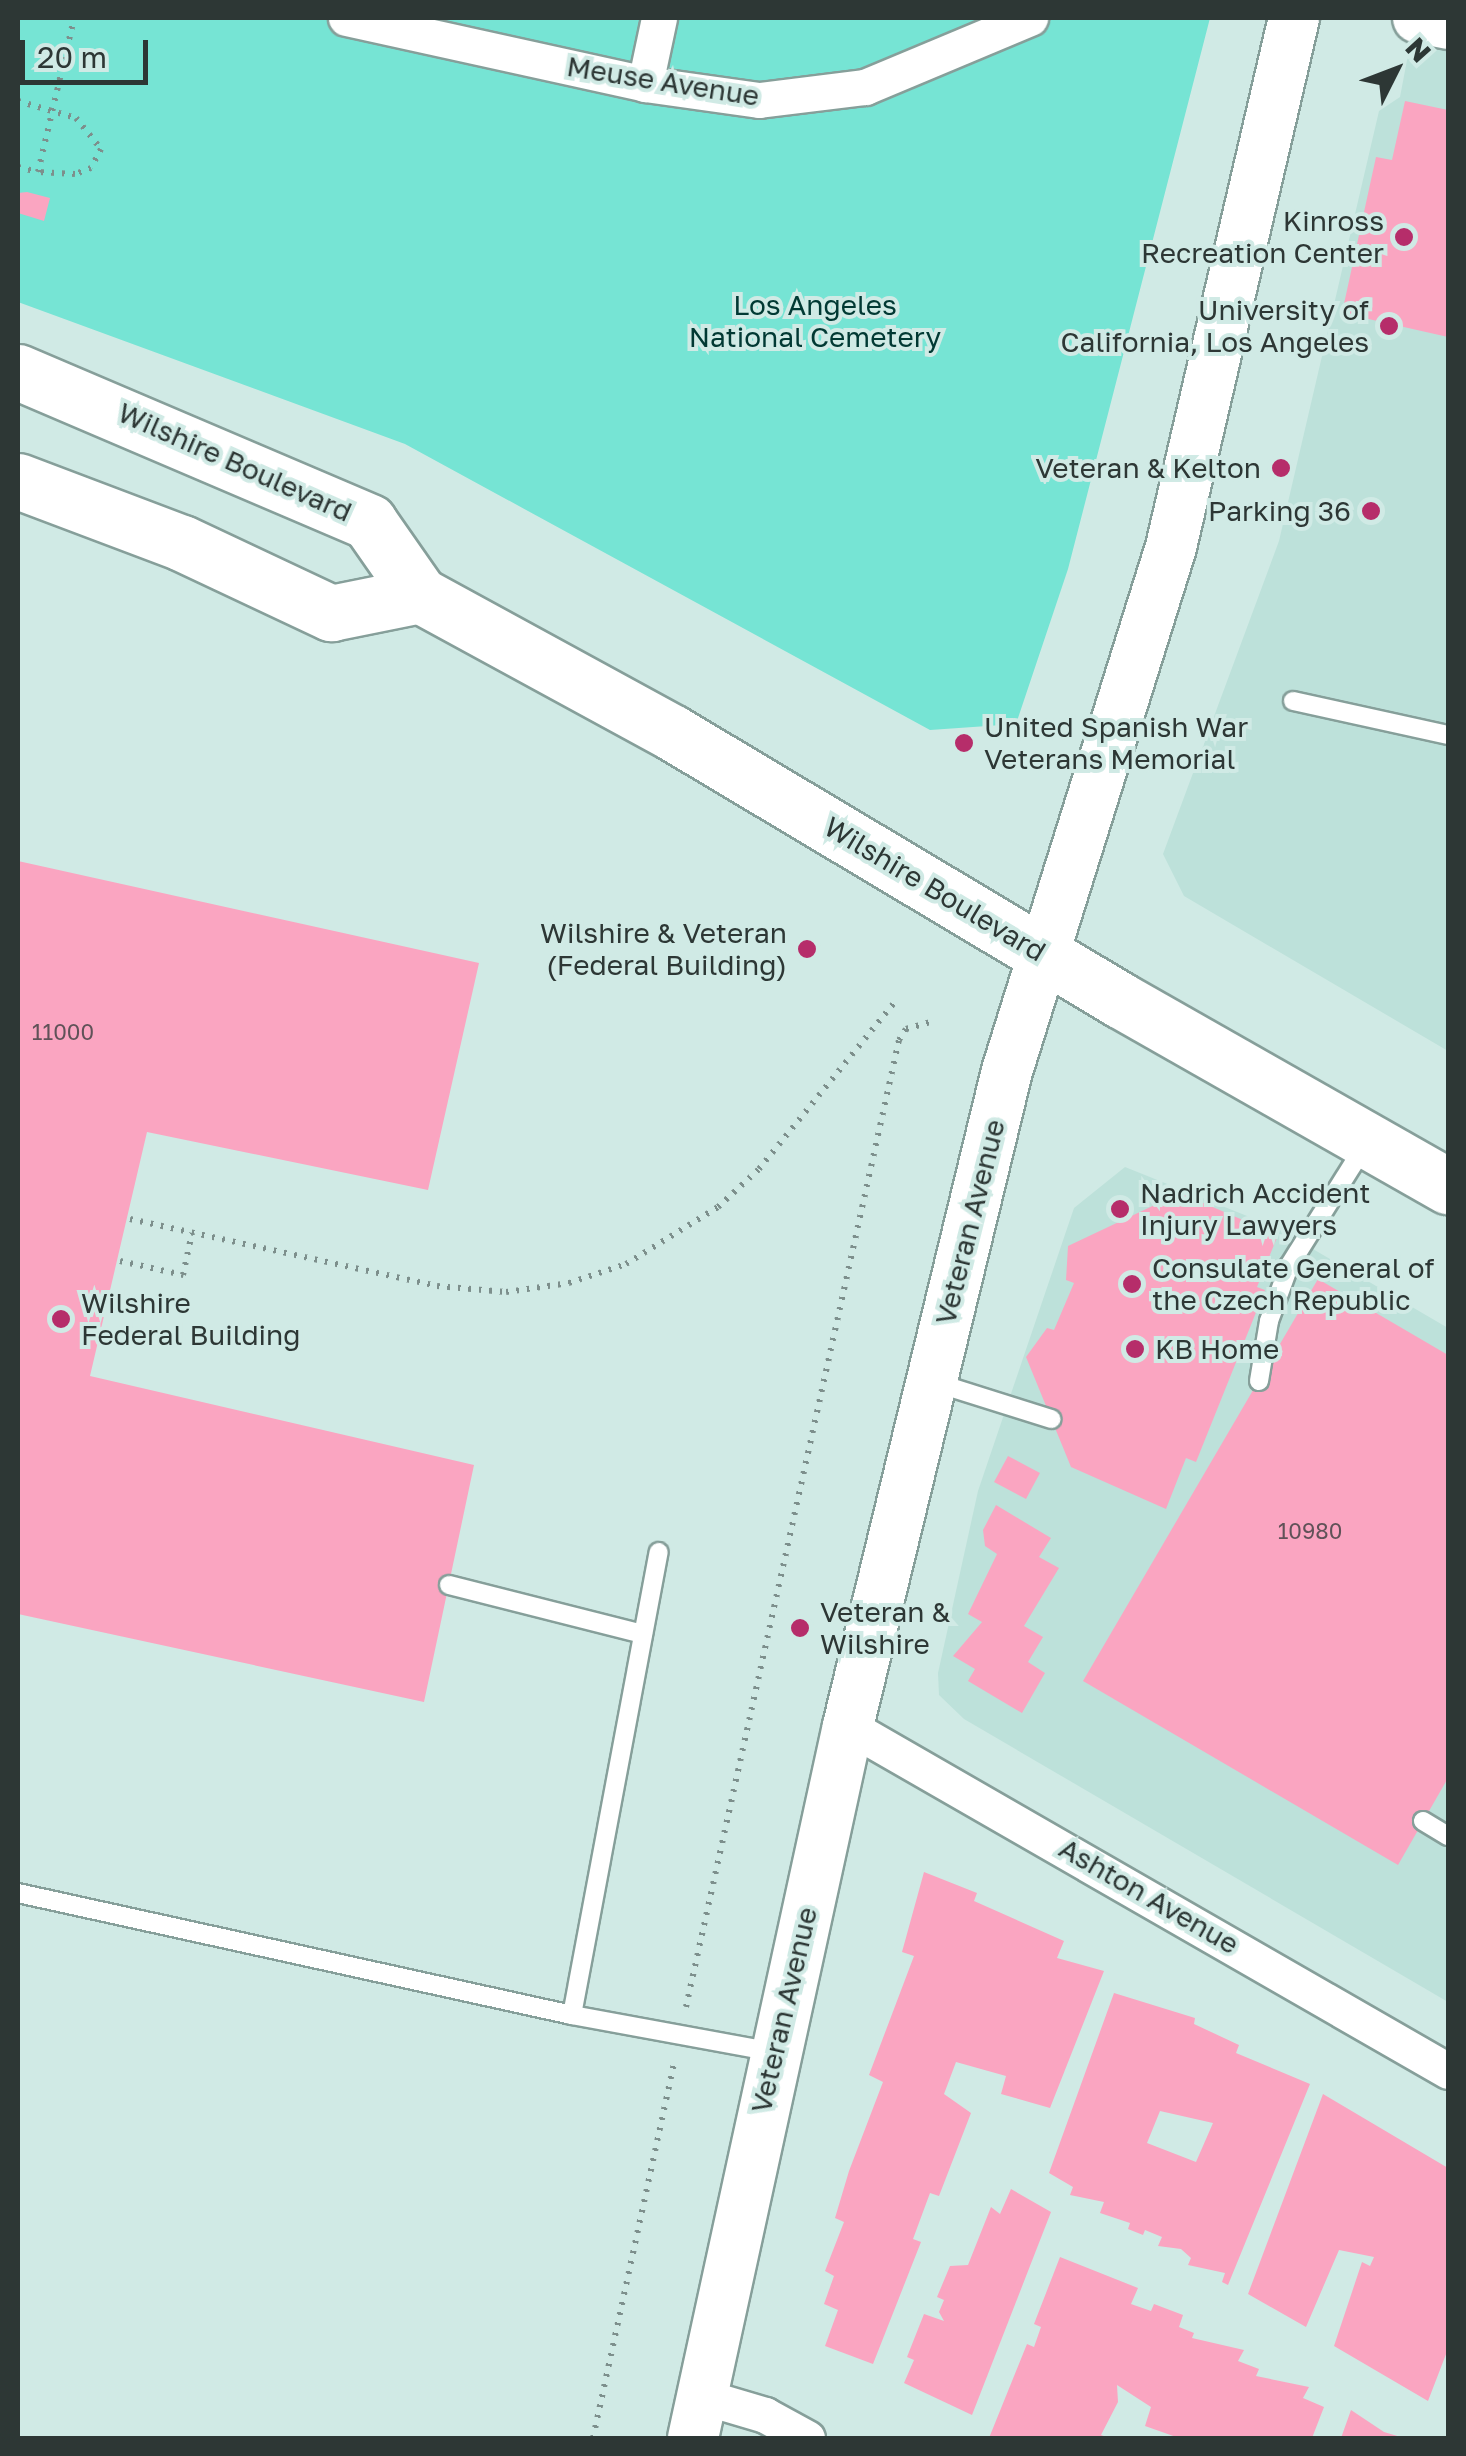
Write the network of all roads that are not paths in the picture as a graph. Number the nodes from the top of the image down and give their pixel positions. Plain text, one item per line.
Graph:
1 (346, 18) edge
2 (659, 18) edge
3 (1030, 18) edge
4 (1294, 18) edge
5 (1418, 18) edge
6 (1448, 24) edge
7 (644, 84) junction
8 (18, 372) edge
9 (18, 481) edge
10 (420, 595) junction
11 (1293, 701) dead end
12 (1448, 736) edge
13 (1042, 954) junction
14 (1368, 1140) junction
15 (1448, 1186) edge
16 (1259, 1381) dead end
17 (932, 1382) junction
18 (1051, 1419) dead end
19 (660, 1552) dead end
20 (449, 1586) dead end
21 (643, 1634) junction
22 (848, 1726) junction
23 (1423, 1822) dead end
24 (1448, 1836) edge
25 (18, 1893) edge
26 (572, 2015) junction
27 (774, 2052) junction
28 (1448, 2070) edge
29 (697, 2417) edge
30 (807, 2438) edge

1 - 7 street, Meuse Avenue
2 - 7 street
3 - 7 street, Meuse Avenue
4 - 13 street, Veteran Avenue
5 - 6 street
8 - 10 main road, Wilshire Boulevard
9 - 10 main road
10 - 13 main road, Wilshire Boulevard
11 - 12 lane
13 - 14 main road, Wilshire Boulevard
13 - 17 street, Veteran Avenue
14 - 15 main road, Wilshire Boulevard
14 - 16 lane
17 - 18 lane
17 - 22 street, Veteran Avenue
19 - 21 lane
20 - 21 lane
21 - 26 lane
22 - 27 street, Veteran Avenue
22 - 28 street, Ashton Avenue
23 - 24 lane
25 - 26 lane
26 - 27 lane
27 - 29 street, Veteran Avenue
29 - 30 street

